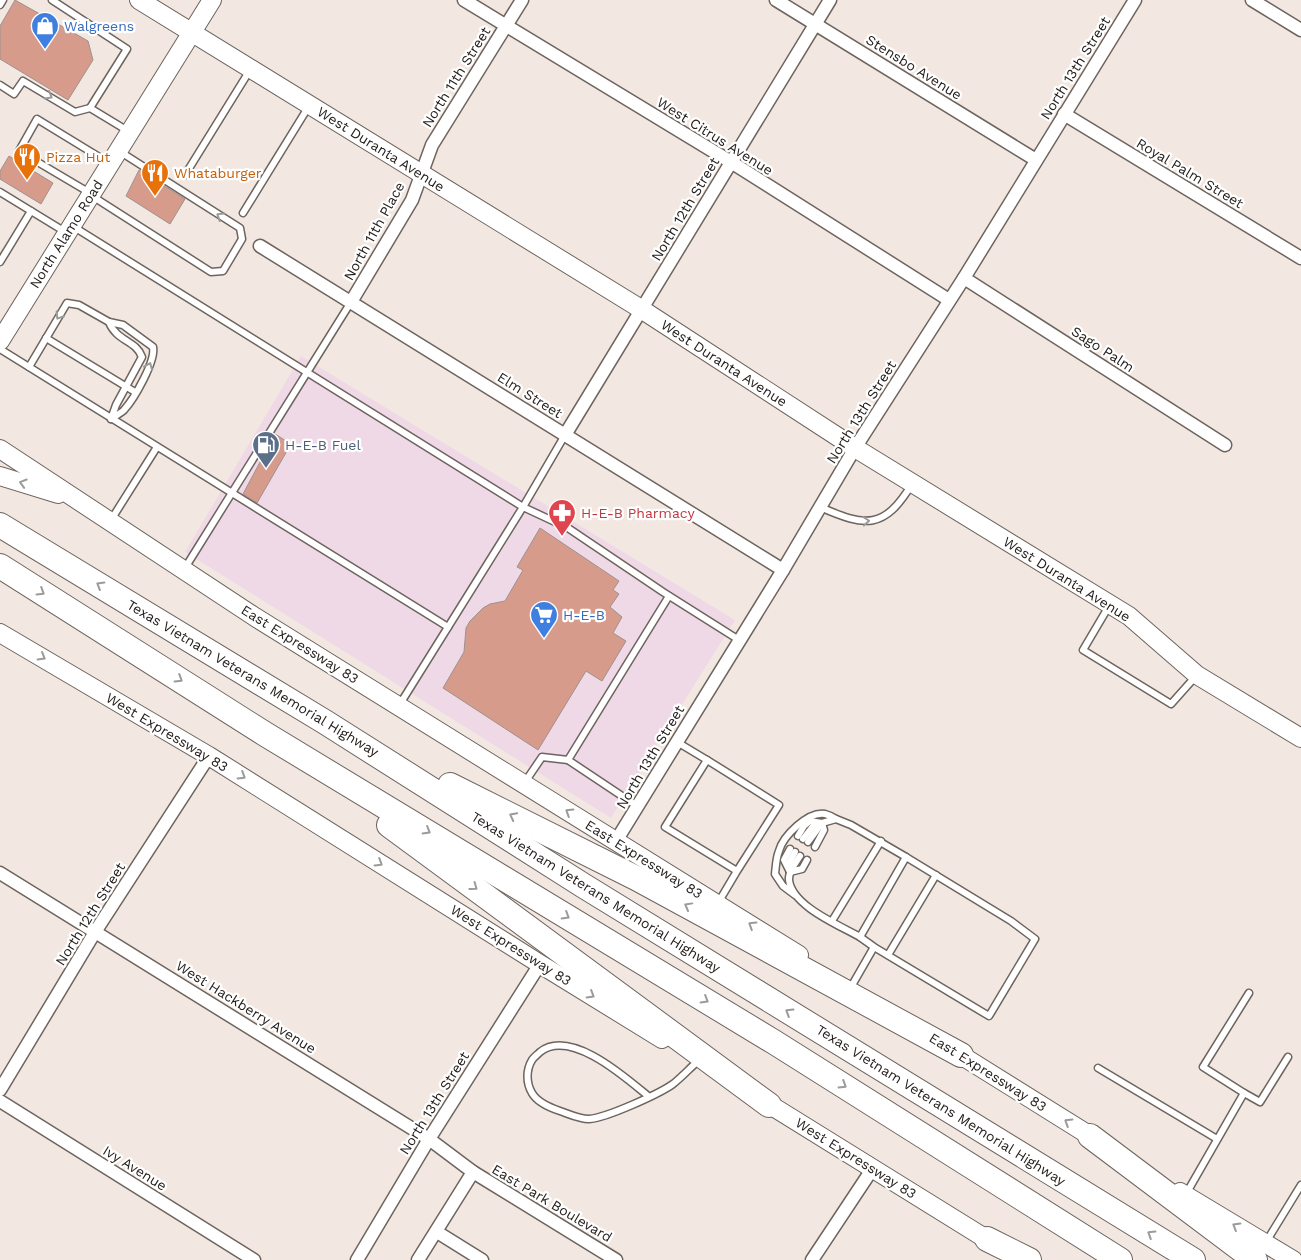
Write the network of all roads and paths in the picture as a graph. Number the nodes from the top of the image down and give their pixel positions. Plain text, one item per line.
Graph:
1 (3, 0) edge
2 (52, 0) edge
3 (140, 0) edge
4 (212, 0) edge
5 (464, 0) edge
6 (522, 0) edge
7 (776, 0) edge
8 (830, 0) edge
9 (1135, 0) edge
10 (1252, 0) edge
11 (0, 5) edge
12 (814, 23) junction
13 (506, 25) junction
14 (1301, 30) edge
15 (192, 33) junction
16 (251, 69) junction
17 (0, 85) edge
18 (310, 105) junction
19 (90, 108) junction
20 (1064, 114) junction
21 (130, 132) junction
22 (114, 157) junction
23 (1036, 160) junction
24 (731, 162) junction
25 (421, 173) junction
26 (184, 175) dead end
27 (0, 192) edge
28 (91, 194) junction
29 (31, 211) junction
30 (242, 213) dead end
31 (69, 229) junction
32 (260, 246) dead end
33 (1301, 258) edge
34 (0, 262) edge
35 (964, 278) junction
36 (950, 300) junction
37 (351, 302) junction
38 (642, 310) junction
39 (109, 322) junction
40 (46, 338) junction
41 (0, 341) edge
42 (0, 349) edge
43 (29, 367) junction
44 (306, 372) junction
45 (126, 386) junction
46 (135, 392) junction
47 (112, 419) junction
48 (566, 434) junction
49 (1226, 445) dead end
50 (157, 447) junction
51 (855, 448) junction
52 (0, 449) edge
53 (0, 476) edge
54 (913, 484) junction
55 (231, 494) junction
56 (80, 500) junction
57 (523, 507) junction
58 (820, 507) junction
59 (110, 521) junction
60 (0, 525) edge
61 (0, 566) edge
62 (184, 570) junction
63 (783, 570) junction
64 (669, 596) junction
65 (1110, 605) junction
66 (448, 627) junction
67 (0, 633) edge
68 (739, 640) junction
69 (1197, 675) junction
70 (399, 706) junction
71 (325, 722) junction
72 (265, 734) junction
73 (1301, 738) edge
74 (677, 742) junction
75 (209, 756) junction
76 (568, 760) junction
77 (707, 760) junction
78 (524, 784) junction
79 (637, 806) junction
80 (836, 819) junction
81 (822, 823) junction
82 (881, 841) junction
83 (616, 842) junction
84 (815, 847) dead end
85 (906, 856) junction
86 (807, 860) dead end
87 (738, 871) junction
88 (790, 872) junction
89 (0, 873) edge
90 (936, 875) junction
91 (795, 895) junction
92 (717, 904) junction
93 (832, 921) junction
94 (95, 932) junction
95 (860, 937) junction
96 (874, 947) junction
97 (888, 955) junction
98 (540, 964) junction
99 (851, 987) junction
100 (1249, 993) dead end
101 (961, 1056) junction
102 (1288, 1057) dead end
103 (698, 1060) junction
104 (1098, 1068) dead end
105 (0, 1090) edge
106 (1244, 1092) junction
107 (648, 1096) junction
108 (0, 1101) edge
109 (769, 1104) junction
110 (1090, 1136) junction
111 (429, 1139) junction
112 (1217, 1139) junction
113 (873, 1168) junction
114 (473, 1172) junction
115 (1301, 1185) edge
116 (1185, 1195) junction
117 (437, 1232) junction
118 (987, 1239) junction
119 (1260, 1252) edge
120 (254, 1260) edge
121 (357, 1260) edge
122 (418, 1260) edge
123 (482, 1260) edge
124 (616, 1260) edge
125 (812, 1260) edge
126 (1021, 1260) edge
127 (1029, 1260) edge
128 (1120, 1260) edge
129 (1192, 1260) edge
130 (1293, 1260) edge

1 - 11 lane
2 - 19 lane
3 - 15 main road, West Duranta Avenue
4 - 15 main road, North Alamo Road
5 - 13 street, West Citrus Avenue
6 - 13 street, North 11th Street
7 - 12 street, Stensbo Avenue
8 - 12 street, North 12th Street
9 - 20 street, North 13th Street
10 - 14 street
12 - 23 street, Stensbo Avenue
12 - 24 street, North 12th Street
13 - 24 street, West Citrus Avenue
13 - 25 street, North 11th Street
15 - 16 main road, West Duranta Avenue
15 - 21 main road, North Alamo Road
16 - 18 main road, West Duranta Avenue
16 - 26 lane
17 -> 19 lane
18 - 25 main road, West Duranta Avenue
18 - 30 lane
19 - 21 lane
20 - 23 street, North 13th Street
20 - 33 street, Royal Palm Street
21 - 22 main road, North Alamo Road
22 - 28 main road, North Alamo Road
22 - 28 lane
28 -> 22 lane
23 - 35 street, North 13th Street
24 - 36 street, West Citrus Avenue
24 - 38 street, North 12th Street
25 - 37 street, North 11th Place
25 - 38 main road, West Duranta Avenue
27 - 29 lane
28 - 31 main road, North Alamo Road
29 - 31 lane
29 - 34 lane
31 - 41 main road, North Alamo Road
31 - 44 lane
32 - 37 street, Elm Street
35 - 36 street, North 13th Street
35 - 49 street, Sago Palm
36 - 51 street, North 13th Street
37 - 44 lane
37 - 48 street, Elm Street
38 - 48 street, North 12th Street
38 - 51 main road, West Duranta Avenue
39 -> 40 lane
39 - 45 lane
46 -> 39 lane
40 - 43 lane
40 - 45 lane
42 - 43 lane
43 - 47 lane
44 - 55 lane
44 - 57 lane
45 - 46 lane
45 - 47 lane
46 - 47 lane
47 - 50 lane
48 - 57 lane
48 - 63 street, Elm Street
50 - 55 lane
50 - 59 lane
51 - 54 main road, West Duranta Avenue
51 - 58 street, North 13th Street
52 - 56 main road, East Expressway 83
56 -> 53 main road
58 -> 54 lane
54 - 65 main road, West Duranta Avenue
55 - 62 lane
55 - 66 lane
56 - 59 main road, East Expressway 83
57 - 64 lane
57 - 66 lane
58 - 63 street, North 13th Street
59 - 62 main road, East Expressway 83
71 -> 60 highway, Texas Vietnam Veterans Memorial Highway
61 -> 72 highway
62 - 70 main road, East Expressway 83
63 - 68 street, North 13th Street
64 - 68 lane
64 - 76 lane
65 - 69 main road, West Duranta Avenue
65 - 69 lane
66 - 70 lane
67 -> 75 main road, West Expressway 83
68 - 74 street, North 13th Street
69 - 73 main road, West Duranta Avenue
70 - 78 main road, East Expressway 83
101 -> 71 highway
129 -> 71 highway, Texas Vietnam Veterans Memorial Highway
72 -> 109 highway
72 -> 128 highway
74 - 77 lane
74 - 79 street, North 13th Street
75 - 94 street, North 12th Street
75 -> 98 main road, West Expressway 83
76 - 78 lane
76 - 79 lane
77 - 87 lane
77 - 87 lane
83 -> 78 main road, East Expressway 83
79 - 83 street, North 13th Street
80 - 81 lane
80 - 82 lane
80 - 91 lane
81 - 81 lane
81 - 84 lane
82 - 85 lane
82 - 93 lane
83 - 92 main road, East Expressway 83
85 - 90 lane
85 - 95 lane
86 - 88 lane
87 - 92 lane
88 - 88 lane
88 - 91 lane
89 - 94 street, West Hackberry Avenue
90 - 97 lane
90 - 97 lane
91 - 93 lane
99 -> 92 main road, East Expressway 83
93 - 95 lane
94 - 105 street, North 12th Street
94 - 111 street, West Hackberry Avenue
95 - 96 lane
96 - 97 lane
96 - 99 lane
98 -> 103 main road, West Expressway 83
98 - 111 street, North 13th Street
99 - 101 main road, East Expressway 83
100 - 106 lane
110 -> 101 main road, East Expressway 83
102 - 106 lane
103 - 107 lane
103 - 109 main road, West Expressway 83
104 - 112 lane
106 - 112 lane
107 - 107 lane
108 - 120 street, Ivy Avenue
109 - 113 main road, West Expressway 83
110 - 116 main road, East Expressway 83
110 - 119 highway
111 - 114 street, West Hackberry Avenue
111 - 121 street, North 13th Street
112 - 116 lane
113 - 118 main road, West Expressway 83
113 - 125 street
114 - 117 street
114 - 124 street, East Park Boulevard
115 - 119 lane
119 -> 116 main road, East Expressway 83
117 - 122 street
117 - 123 street
118 - 126 main road, West Expressway 83
118 - 127 highway
119 - 130 main road, East Expressway 83

